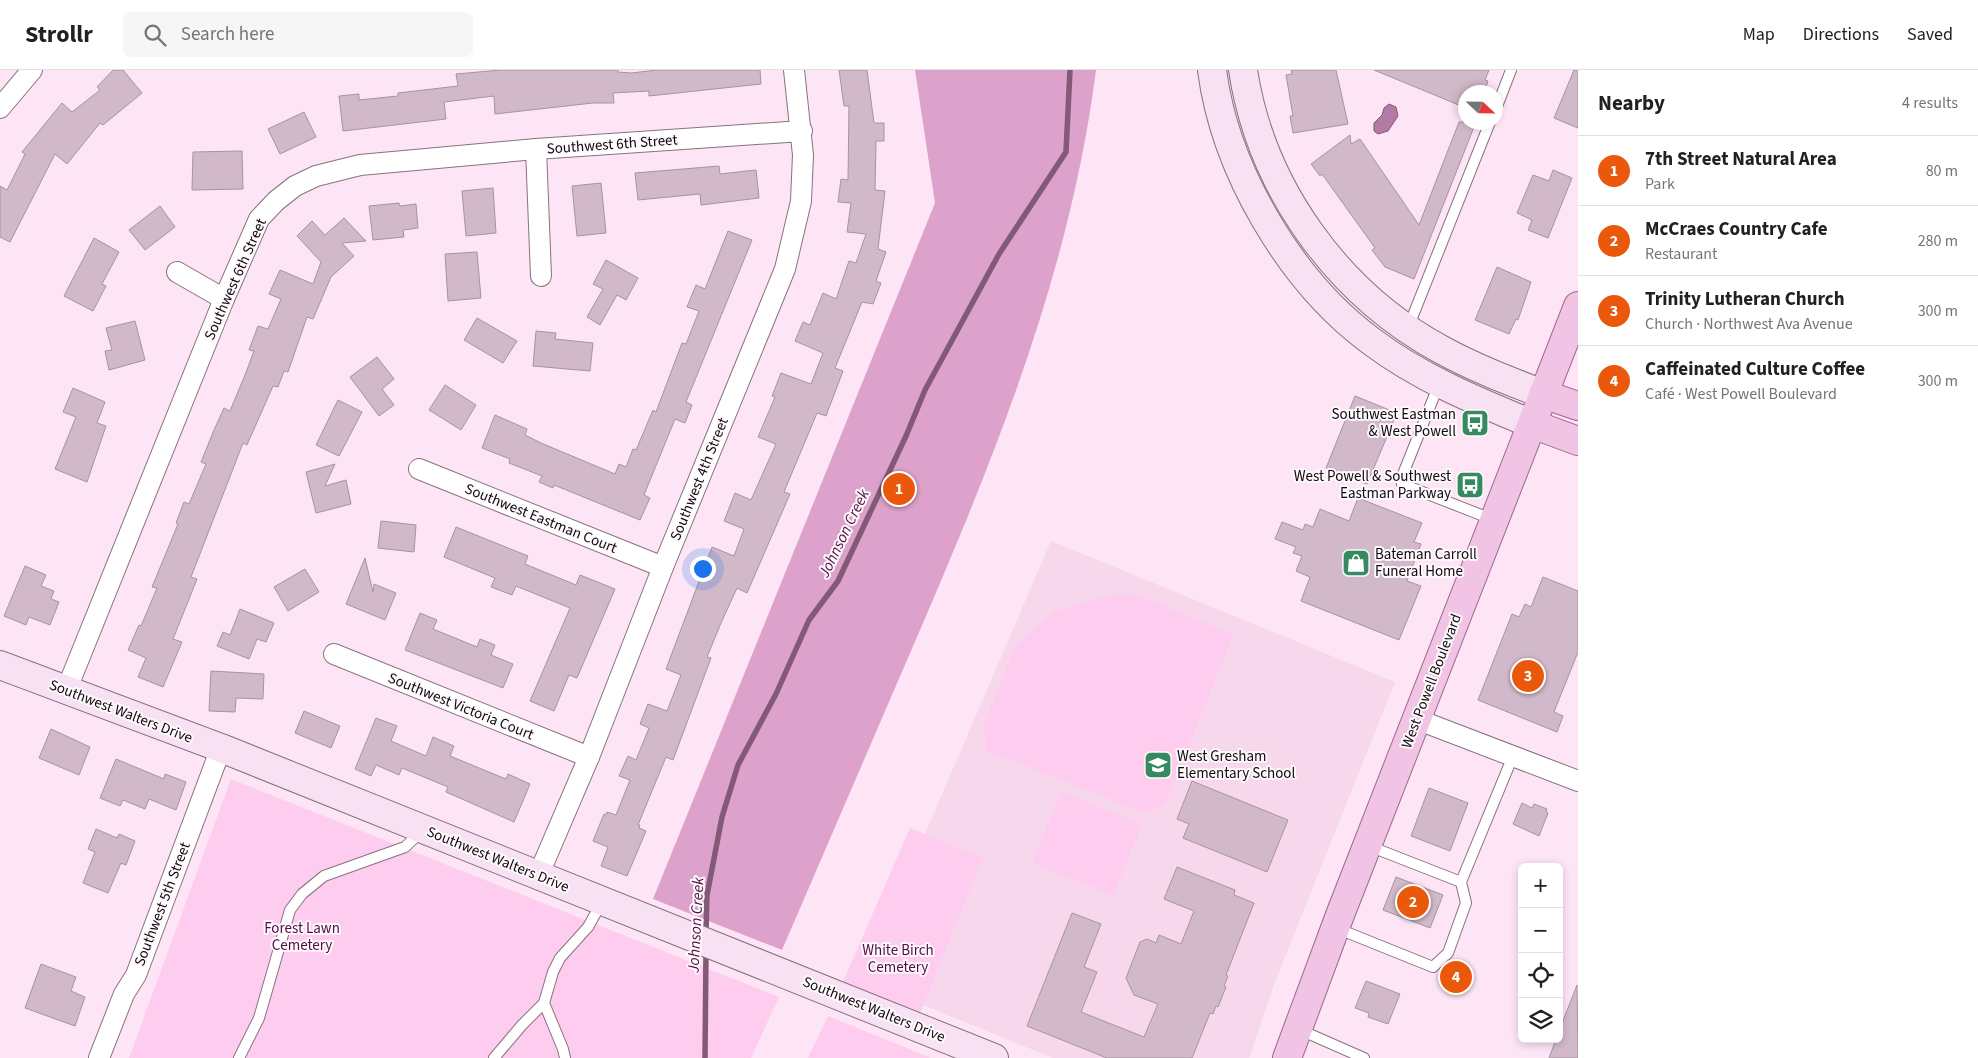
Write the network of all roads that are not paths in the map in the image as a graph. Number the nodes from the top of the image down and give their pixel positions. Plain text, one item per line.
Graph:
1 (32, 70) edge
2 (794, 70) edge
3 (1212, 70) edge
4 (1243, 70) edge
5 (1511, 70) edge
6 (1503, 91) edge
7 (0, 107) edge
8 (1487, 130) edge
9 (802, 131) junction
10 (1243, 134) junction
11 (536, 149) junction
12 (177, 272) dead end
13 (540, 276) dead end
14 (224, 299) junction
15 (1578, 306) edge
16 (1408, 329) junction
17 (1439, 384) junction
18 (1543, 394) junction
19 (1578, 406) edge
20 (1532, 424) junction
21 (1578, 442) edge
22 (419, 469) dead end
23 (1495, 520) junction
24 (663, 567) junction
25 (334, 654) dead end
26 (0, 665) edge
27 (66, 691) junction
28 (1416, 719) junction
29 (221, 748) junction
30 (1512, 756) junction
31 (589, 757) junction
32 (1578, 781) edge
33 (423, 829) junction
34 (1367, 845) junction
35 (538, 876) junction
36 (1461, 882) junction
37 (602, 901) junction
38 (1335, 928) junction
39 (544, 1003) junction
40 (1297, 1028) junction
41 (99, 1058) edge
42 (239, 1058) edge
43 (494, 1058) edge
44 (564, 1058) edge
45 (994, 1058) edge
46 (1286, 1058) edge
47 (1364, 1058) edge

1 - 7 street
2 - 9 street, Southwest 4th Street
3 - 10 street
4 - 10 street
5 - 6 lane
8 - 16 lane
9 - 11 street, Southwest 6th Street
9 - 24 street, Southwest 4th Street
10 - 16 street
10 - 17 street
11 - 13 street
11 - 14 street, Southwest 6th Street
12 - 14 street
14 - 27 street, Southwest 6th Street
15 - 18 main road, West Powell Boulevard
16 - 18 street
17 - 20 street
17 - 23 lane
18 - 19 main road
18 - 20 main road, West Powell Boulevard
20 - 21 main road
20 - 23 main road, West Powell Boulevard
22 - 24 street, Southwest Eastman Court
23 - 28 main road, West Powell Boulevard
24 - 31 street, Southwest 4th Street
25 - 31 street, Southwest Victoria Court
26 - 27 street, Southwest Walters Drive
27 - 29 street, Southwest Walters Drive
28 - 30 street
28 - 34 main road, West Powell Boulevard
29 - 33 street, Southwest Walters Drive
29 - 41 street, Southwest 5th Street
30 - 32 street
30 - 36 lane
31 - 35 street, Southwest 4th Street
33 - 35 street, Southwest Walters Drive
33 - 42 lane
34 - 36 lane
34 - 38 main road, West Powell Boulevard
35 - 37 street, Southwest Walters Drive
36 - 38 lane
37 - 39 lane
37 - 45 street, Southwest Walters Drive
38 - 40 main road, West Powell Boulevard
39 - 43 lane
39 - 44 lane
40 - 46 main road, West Powell Boulevard
40 - 47 lane

